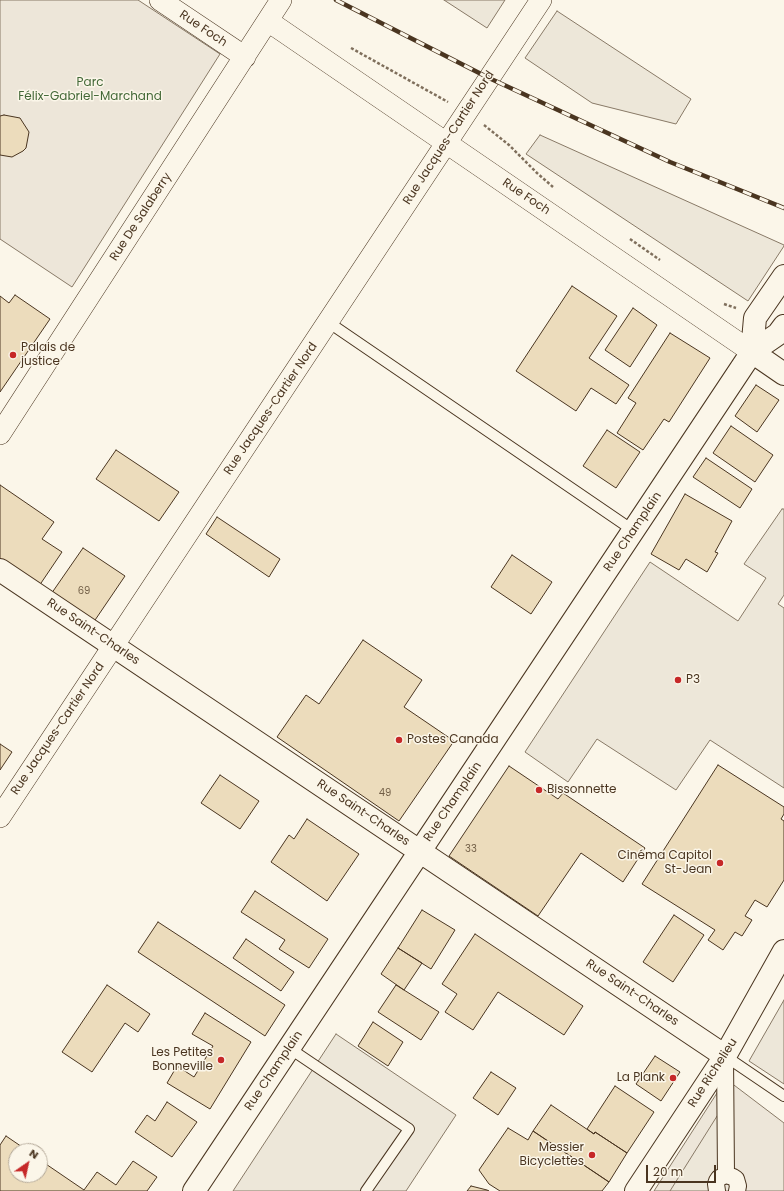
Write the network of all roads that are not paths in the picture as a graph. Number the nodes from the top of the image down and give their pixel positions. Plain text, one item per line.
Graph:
1 (160, 0) edge
2 (281, 0) edge
3 (541, 0) edge
4 (268, 21) junction
5 (245, 57) junction
6 (447, 143) junction
7 (784, 276) edge
8 (328, 322) junction
9 (784, 326) edge
10 (752, 352) junction
11 (784, 374) edge
12 (0, 434) edge
13 (634, 531) junction
14 (0, 570) edge
15 (114, 646) junction
16 (0, 817) edge
17 (420, 851) junction
18 (784, 951) edge
19 (289, 1048) junction
20 (725, 1056) junction
21 (784, 1096) edge
22 (726, 1175) junction
23 (194, 1191) edge
24 (366, 1191) edge
25 (636, 1191) edge
26 (717, 1191) edge
27 (737, 1191) edge

1 - 5 street, Rue Foch
2 - 4 street, Rue De Salaberry
3 - 6 street, Rue Jacques-Cartier Nord
4 - 5 street, Rue De Salaberry
4 - 6 street, Rue Foch
5 - 12 street, Rue De Salaberry
6 - 8 street, Rue Jacques-Cartier Nord
6 - 10 street, Rue Foch
7 - 10 street, Rue Champlain
8 - 13 lane
8 - 15 street, Rue Jacques-Cartier Nord
9 - 10 street, Rue Champlain
10 - 11 street, Rue Foch
10 - 13 street, Rue Champlain
13 - 17 street, Rue Champlain
14 - 15 street, Rue Saint-Charles
15 - 16 street, Rue Jacques-Cartier Nord
15 - 17 street, Rue Saint-Charles
17 - 19 street, Rue Champlain
17 - 20 street, Rue Saint-Charles
18 - 20 street, Rue Richelieu
19 - 23 street, Rue Champlain
19 - 24 lane
20 - 21 lane
20 - 22 street
20 - 25 street, Rue Richelieu
22 - 26 street
22 - 27 street

